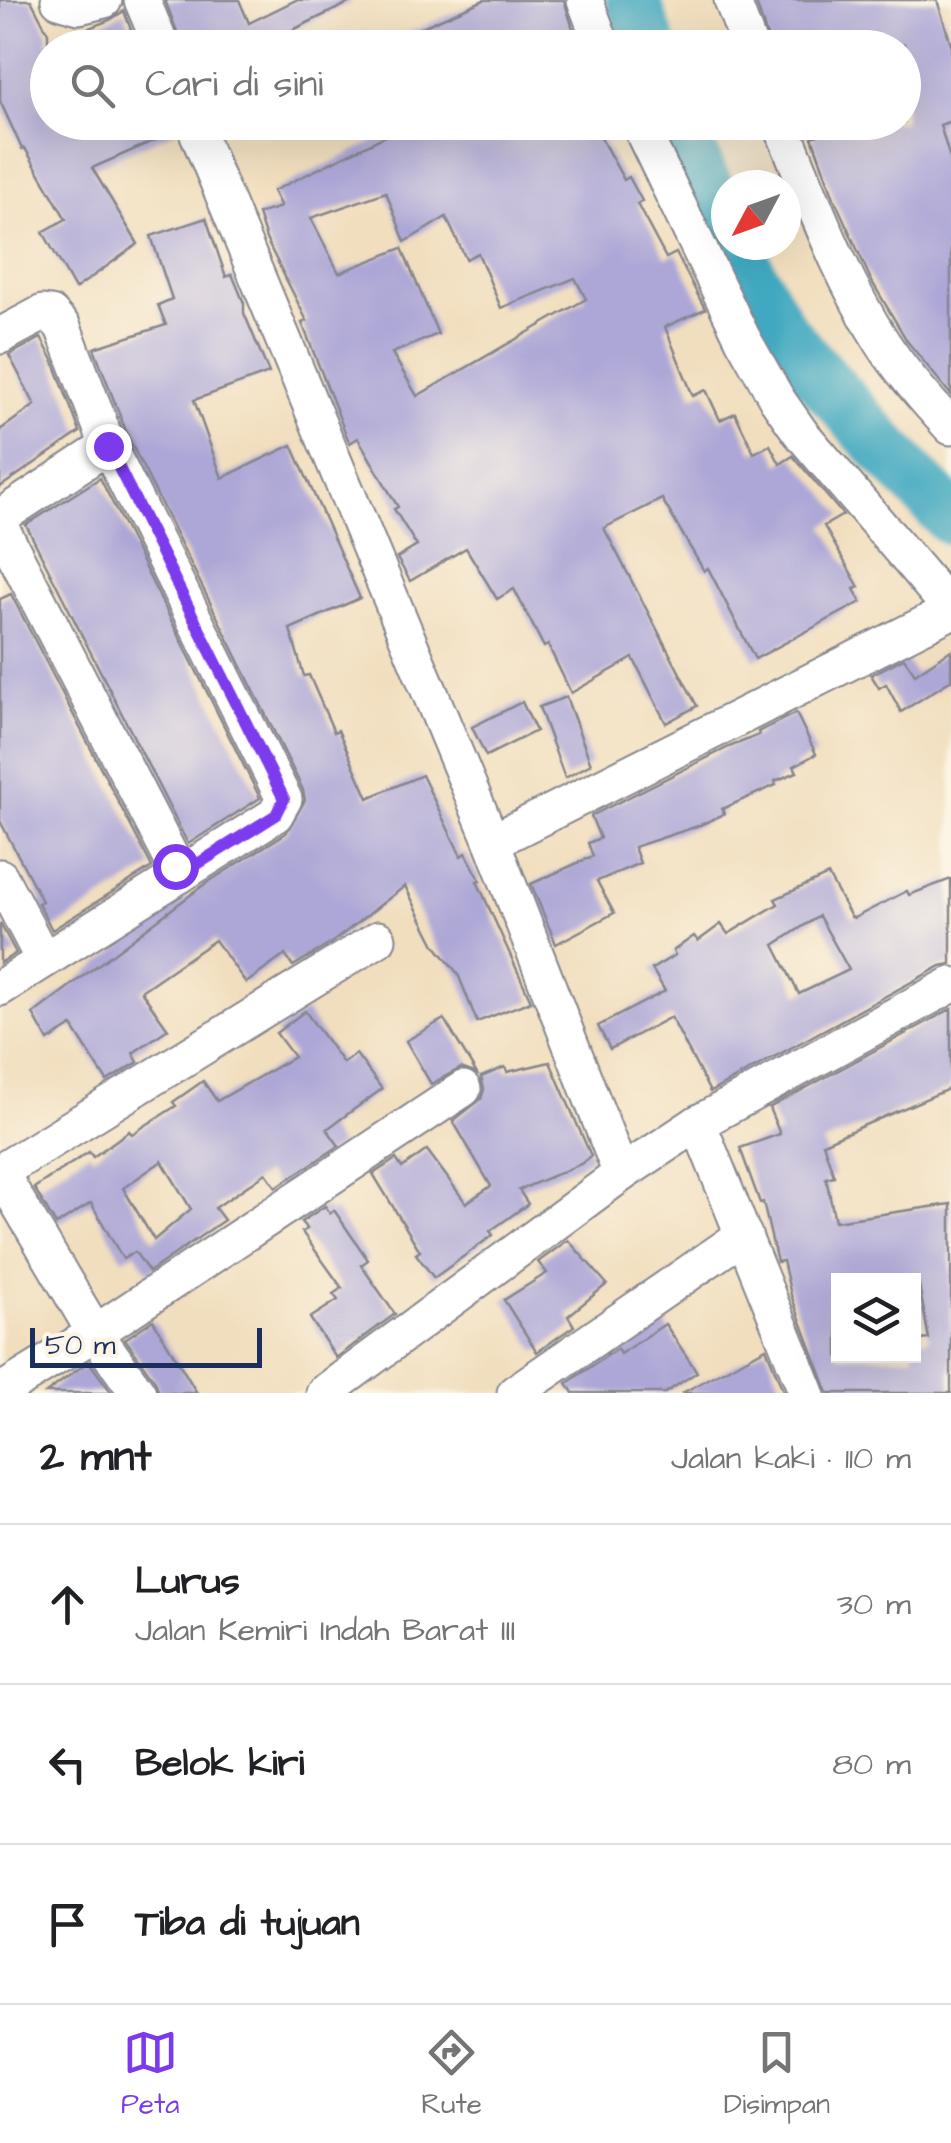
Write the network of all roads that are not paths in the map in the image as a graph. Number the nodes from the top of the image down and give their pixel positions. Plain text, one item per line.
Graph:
1 (60, 0) edge
2 (104, 0) edge
3 (142, 0) edge
4 (585, 0) edge
5 (732, 0) edge
6 (154, 30) edge
7 (596, 30) edge
8 (743, 30) edge
9 (200, 140) edge
10 (647, 140) edge
11 (788, 140) edge
12 (0, 336) edge
13 (951, 427) edge
14 (108, 446) junction
15 (0, 517) edge
16 (0, 526) edge
17 (951, 610) edge
18 (492, 842) junction
19 (180, 875) junction
20 (0, 878) edge
21 (378, 939) dead end
22 (43, 959) junction
23 (951, 985) edge
24 (0, 988) edge
25 (463, 1089) dead end
26 (698, 1123) junction
27 (0, 1172) edge
28 (621, 1174) junction
29 (744, 1235) junction
30 (95, 1333) junction
31 (0, 1392) edge
32 (138, 1393) edge
33 (324, 1393) edge
34 (515, 1393) edge
35 (807, 1393) edge

1 - 2 street
3 - 6 street
4 - 7 street
5 - 8 street
9 - 18 street
10 - 17 street
11 - 13 street
12 - 14 street
14 - 15 street
14 - 19 street
16 - 19 street
17 - 18 street
18 - 28 street
19 - 22 street
20 - 22 street
21 - 27 street
22 - 24 street
23 - 26 street
25 - 30 street
26 - 28 street
26 - 29 street
27 - 30 street
28 - 33 street
29 - 34 street
29 - 35 street
30 - 31 street
30 - 32 street

